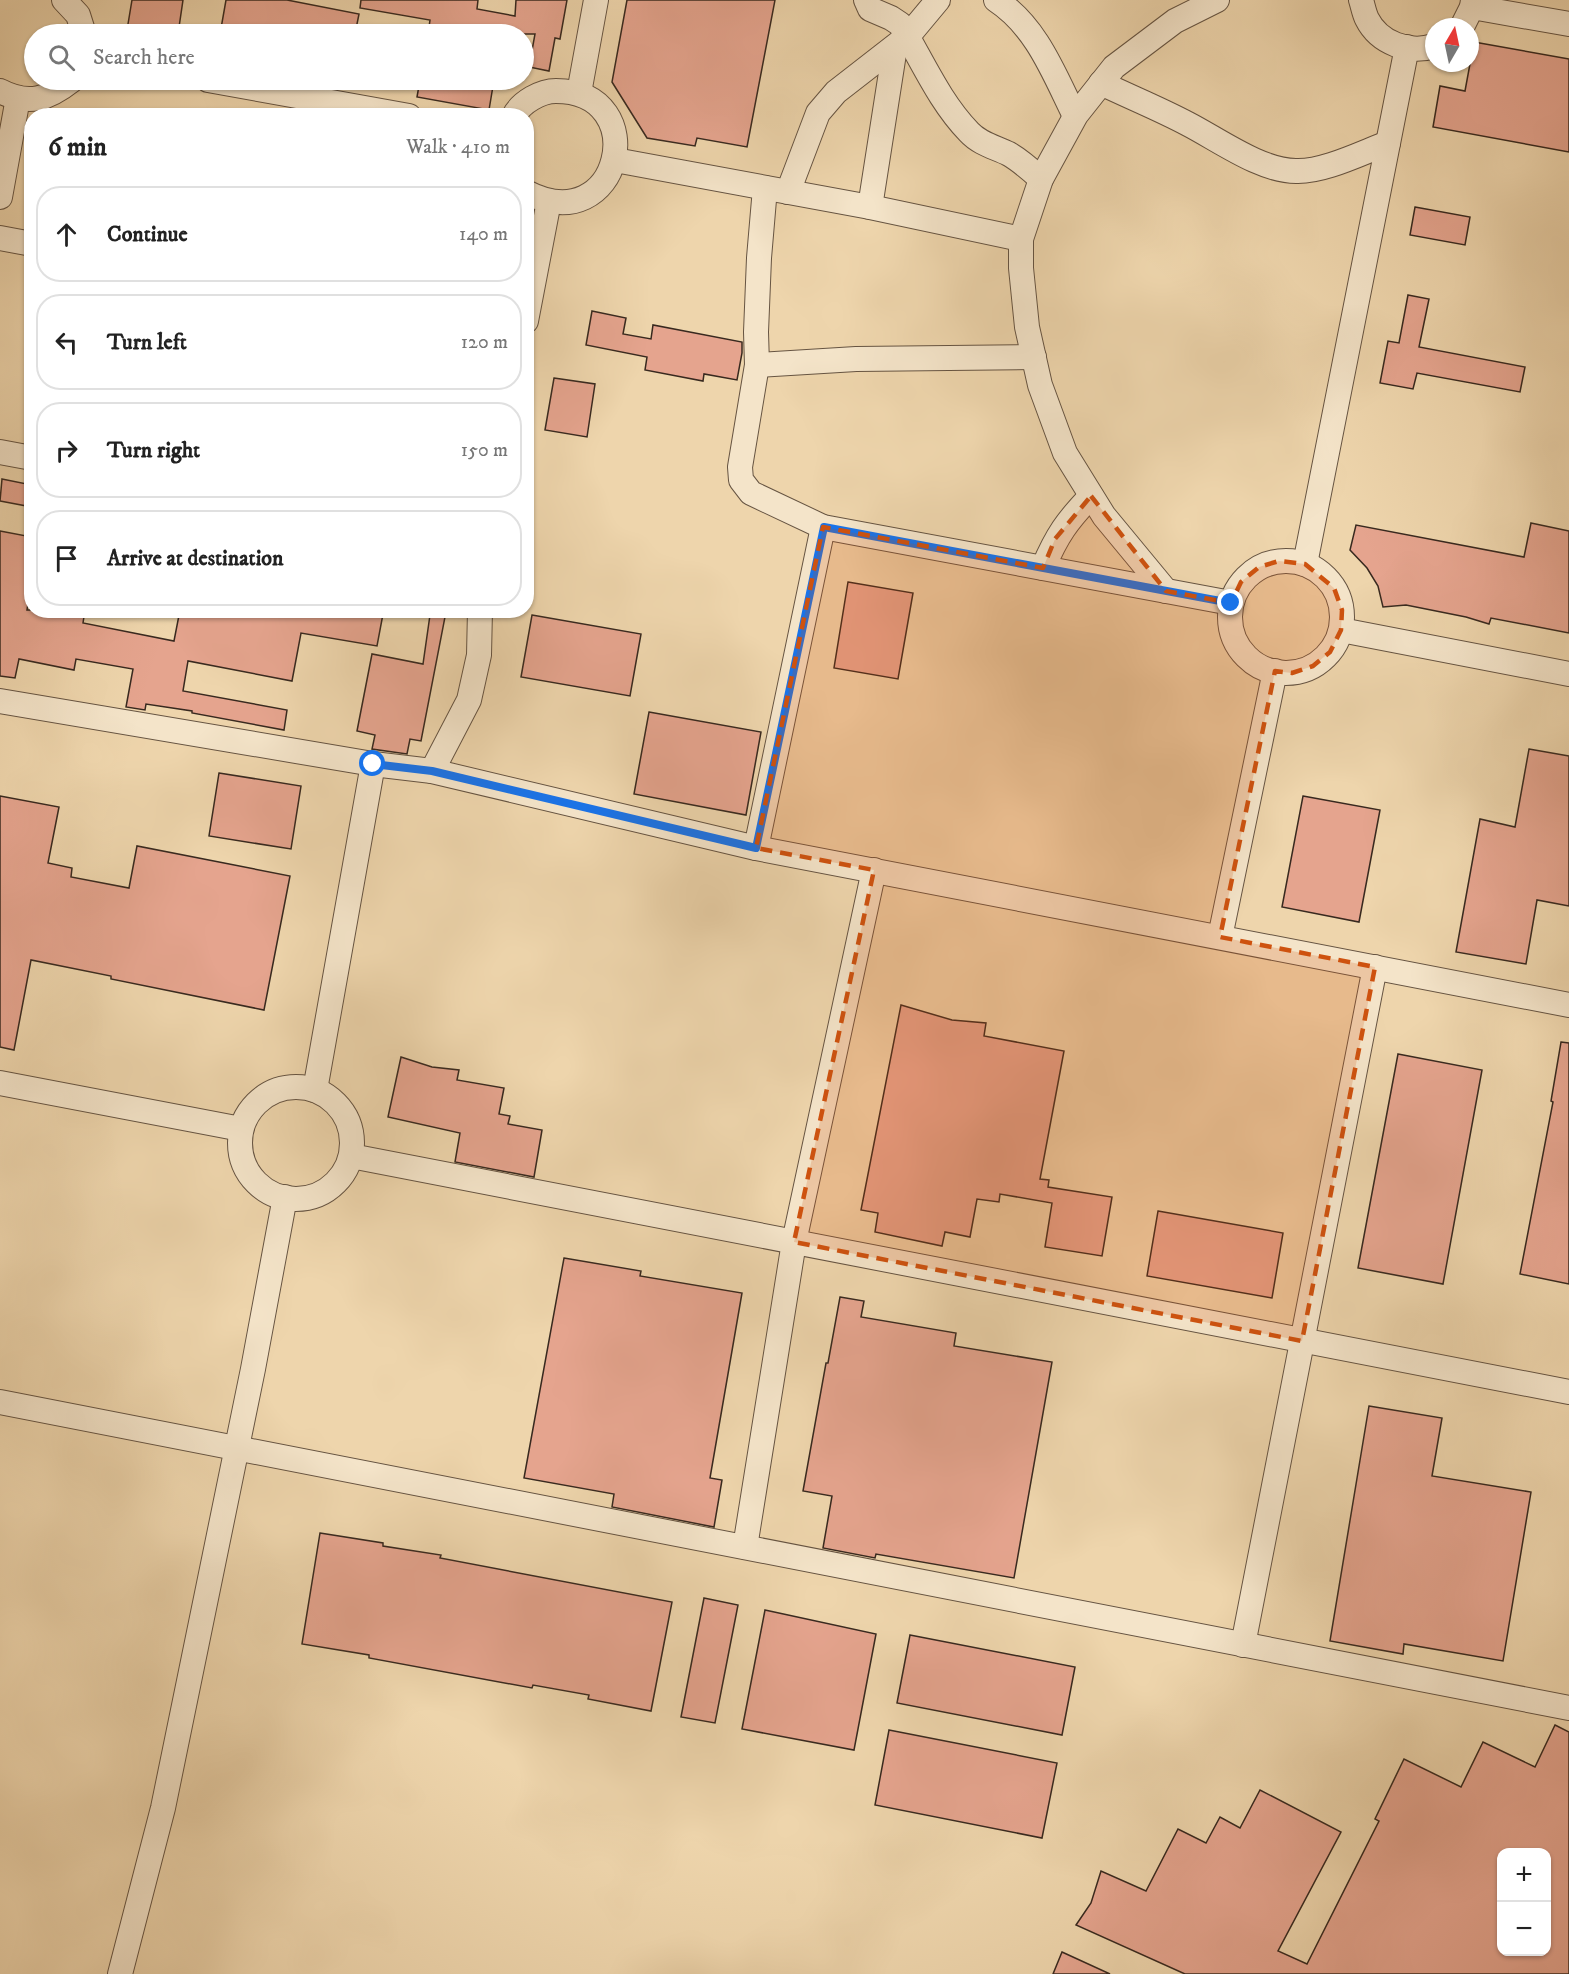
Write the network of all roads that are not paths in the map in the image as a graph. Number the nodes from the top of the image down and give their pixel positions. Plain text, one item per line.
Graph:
1 (64, 0) edge
2 (596, 0) edge
3 (866, 0) edge
4 (938, 0) edge
5 (996, 0) edge
6 (1217, 0) edge
7 (1361, 0) edge
8 (1469, 11) edge
9 (81, 24) edge
10 (1569, 24) edge
11 (901, 41) junction
12 (1407, 48) junction
13 (1425, 49) edge
14 (1101, 84) junction
15 (60, 90) edge
16 (264, 90) edge
17 (579, 93) junction
18 (9, 94) edge
19 (364, 108) edge
20 (521, 108) edge
21 (1075, 116) junction
22 (1388, 143) junction
23 (615, 160) junction
24 (1041, 179) junction
25 (777, 190) junction
26 (534, 196) edge
27 (0, 197) edge
28 (549, 201) junction
29 (870, 207) junction
30 (0, 238) edge
31 (1021, 239) junction
32 (24, 242) edge
33 (534, 279) edge
34 (1034, 357) junction
35 (757, 365) junction
36 (0, 452) edge
37 (24, 456) edge
38 (1091, 496) junction
39 (824, 527) junction
40 (1305, 564) junction
41 (1043, 568) junction
42 (1166, 591) junction
43 (1231, 603) junction
44 (480, 618) edge
45 (1341, 630) junction
46 (1275, 671) junction
47 (1569, 674) edge
48 (0, 701) edge
49 (373, 764) junction
50 (432, 771) junction
51 (756, 848) junction
52 (874, 870) junction
53 (1220, 937) junction
54 (1375, 967) junction
55 (1569, 1005) edge
56 (0, 1083) edge
57 (315, 1090) junction
58 (241, 1129) junction
59 (351, 1156) junction
60 (285, 1197) junction
61 (794, 1242) junction
62 (1302, 1341) junction
63 (1569, 1392) edge
64 (0, 1402) edge
65 (237, 1448) junction
66 (745, 1547) junction
67 (1243, 1645) junction
68 (1569, 1708) edge
69 (120, 1974) edge

1 - 9 street
2 - 17 street
3 - 11 street
4 - 11 street
5 - 21 street
6 - 14 street
7 - 12 street
8 - 10 street
11 - 24 street
11 - 25 street
11 - 29 street
12 - 13 street
12 - 22 street
14 - 21 street
14 - 22 street
15 - 18 street
16 - 19 street
17 - 20 street
17 - 23 street
18 - 27 street
21 - 24 street
22 - 40 street
23 - 25 street
23 - 28 street
24 - 31 street
25 - 29 street
25 - 35 street
26 - 28 street
28 - 33 street
29 - 31 street
30 - 32 street
31 - 34 street
34 - 35 street
34 - 38 street
35 - 39 street
36 - 37 street
38 - 41 street
38 - 42 street
39 - 41 street
39 - 51 street
40 - 43 street
40 - 45 street
41 - 42 street
42 - 43 street
43 - 46 street
44 - 50 street
45 - 46 street
45 - 47 street
46 - 53 street
48 - 49 street
49 - 50 street
49 - 57 street
50 - 51 street
51 - 52 street
52 - 53 street
52 - 61 street
53 - 54 street
54 - 55 street
54 - 62 street
56 - 58 street
57 - 58 street
57 - 59 street
58 - 60 street
59 - 60 street
59 - 61 street
60 - 65 street
61 - 62 street
61 - 66 street
62 - 63 street
62 - 67 street
64 - 65 street
65 - 66 street
65 - 69 street
66 - 67 street
67 - 68 street

